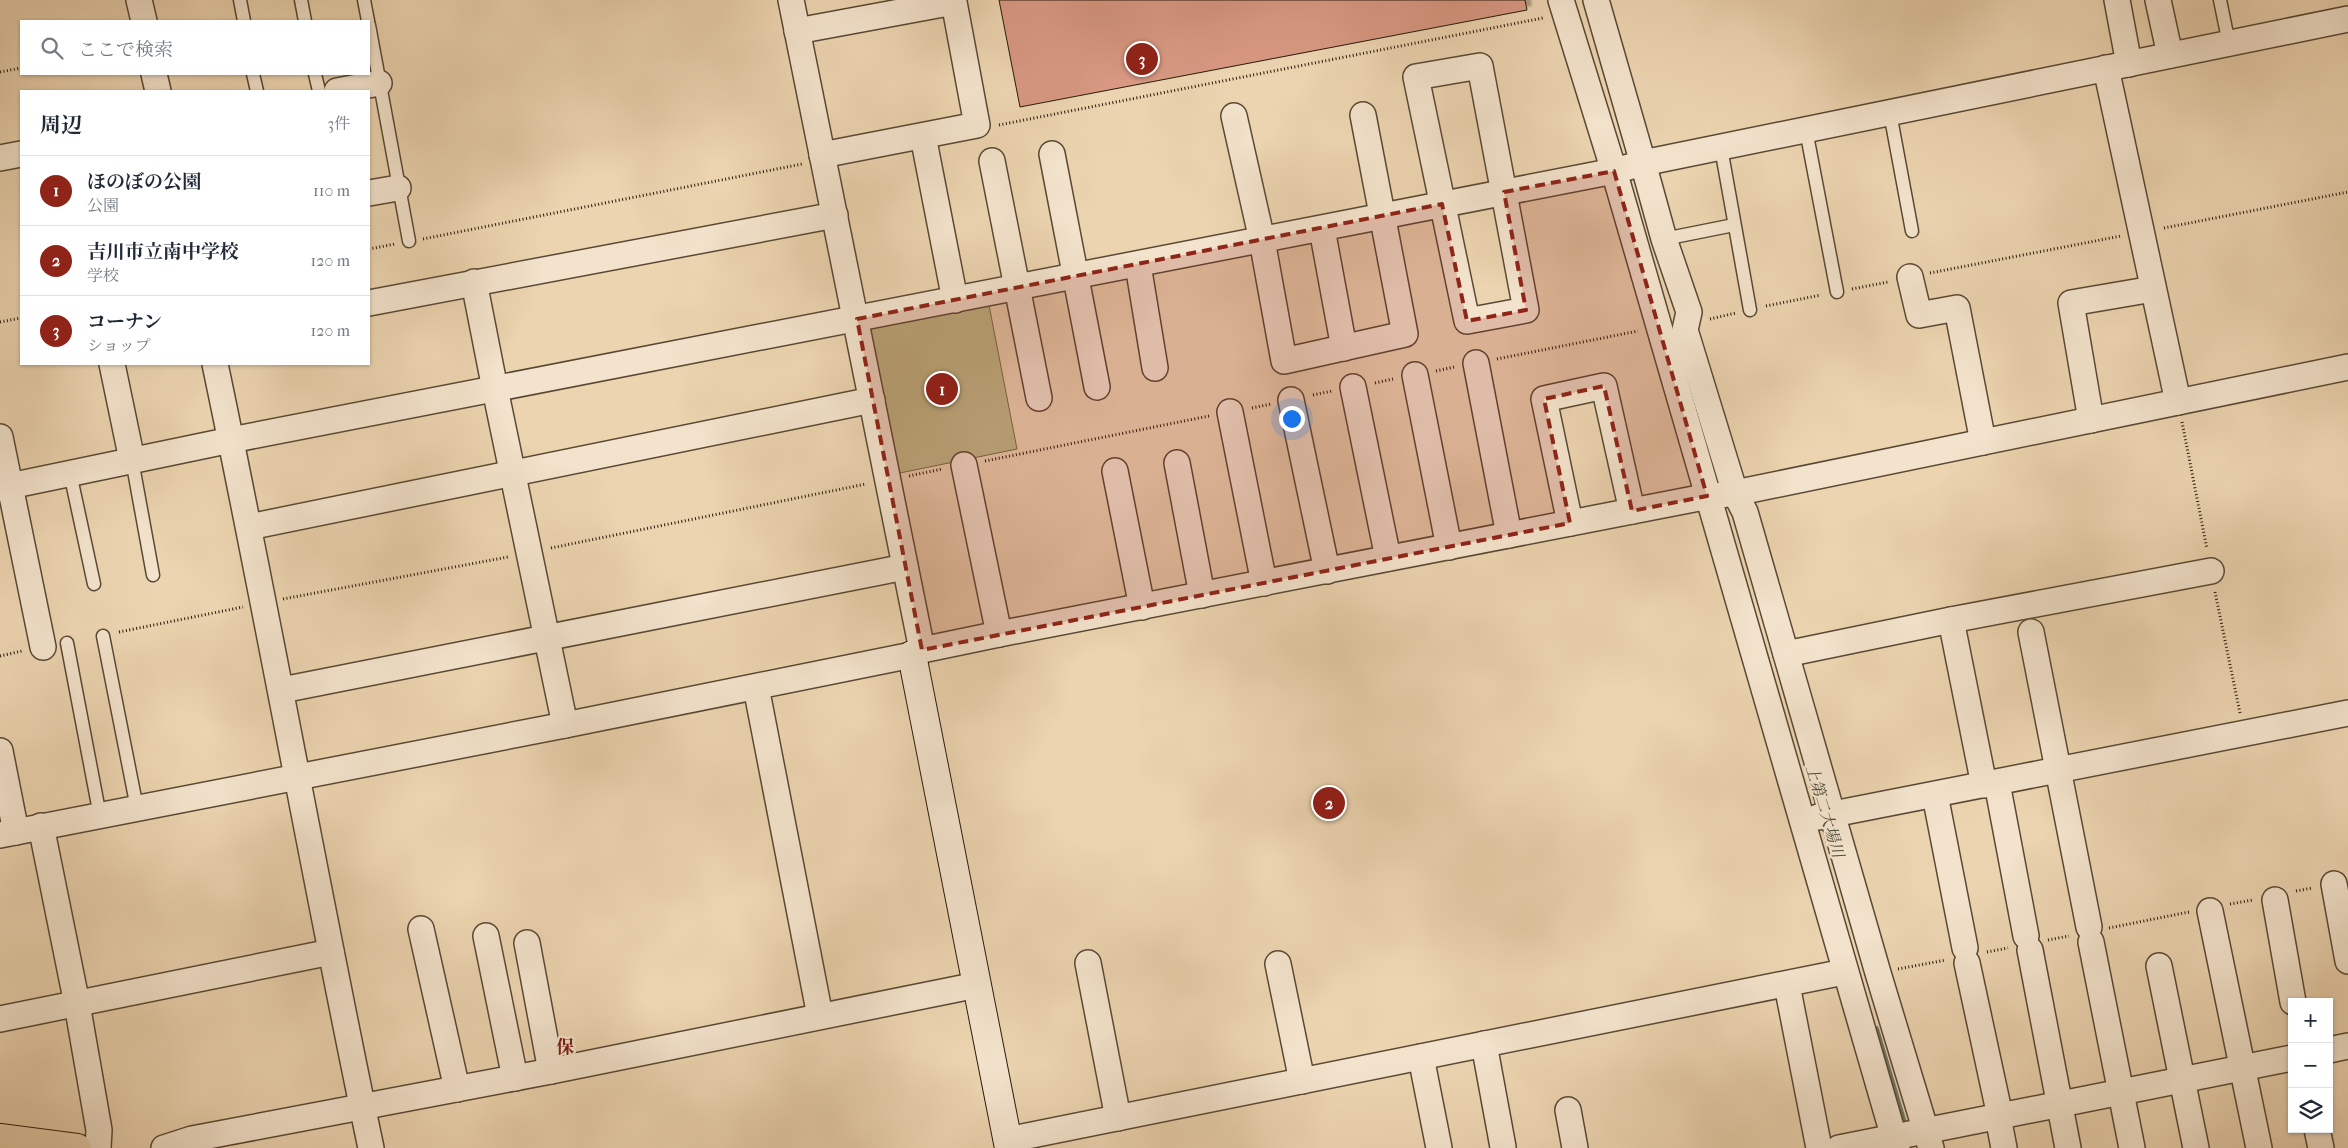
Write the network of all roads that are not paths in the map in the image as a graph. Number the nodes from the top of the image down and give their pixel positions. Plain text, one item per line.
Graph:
1 (139, 0) edge
2 (240, 0) edge
3 (301, 0) edge
4 (364, 0) edge
5 (791, 0) edge
6 (1596, 0) edge
7 (2117, 0) edge
8 (2158, 0) edge
9 (2220, 0) edge
10 (1563, 7) edge
11 (2348, 19) edge
12 (144, 20) edge
13 (244, 20) edge
14 (305, 20) edge
15 (368, 20) edge
16 (370, 31) edge
17 (797, 31) junction
18 (2229, 44) junction
19 (2170, 55) junction
20 (2118, 66) junction
21 (154, 75) edge
22 (253, 75) edge
23 (315, 75) edge
24 (379, 83) junction
25 (158, 90) edge
26 (257, 90) edge
27 (318, 90) edge
28 (342, 90) edge
29 (1890, 113) junction
30 (1363, 115) dead end
31 (1234, 116) dead end
32 (1806, 130) junction
33 (923, 136) junction
34 (1721, 148) junction
35 (20, 154) edge
36 (1052, 154) dead end
37 (822, 155) junction
38 (0, 158) edge
39 (992, 161) dead end
40 (1628, 167) junction
41 (398, 188) junction
42 (1504, 192) junction
43 (370, 193) edge
44 (1442, 204) junction
45 (835, 214) junction
46 (1382, 216) junction
47 (1734, 225) junction
48 (1322, 229) junction
49 (1912, 231) dead end
50 (1664, 239) junction
51 (1262, 240) junction
52 (409, 241) road end
53 (1138, 264) junction
54 (1076, 277) junction
55 (1910, 277) road end
56 (474, 282) junction
57 (1017, 288) junction
58 (2153, 289) junction
59 (1837, 292) road end
60 (955, 300) junction
61 (370, 304) edge
62 (1750, 310) road end
63 (857, 319) junction
64 (1344, 348) junction
65 (1476, 363) road end
66 (112, 365) edge
67 (215, 365) edge
68 (2348, 367) edge
69 (1154, 368) dead end
70 (1415, 375) road end
71 (1097, 387) dead end
72 (1353, 387) road end
73 (495, 389) junction
74 (1039, 398) dead end
75 (872, 400) junction
76 (1291, 400) road end
77 (2178, 402) junction
78 (1230, 412) road end
79 (2091, 420) junction
80 (0, 437) edge
81 (231, 440) junction
82 (1983, 442) junction
83 (132, 460) junction
84 (1177, 463) dead end
85 (964, 465) road end
86 (1115, 471) dead end
87 (513, 472) junction
88 (70, 474) junction
89 (5, 487) edge
90 (1723, 494) junction
91 (1632, 511) junction
92 (1570, 523) junction
93 (249, 527) junction
94 (1509, 535) junction
95 (1449, 546) junction
96 (1388, 558) junction
97 (905, 567) junction
98 (1326, 571) junction
99 (2211, 571) dead end
100 (153, 575) dead end
101 (1264, 583) junction
102 (94, 584) dead end
103 (1202, 596) junction
104 (1142, 606) junction
105 (1951, 620) junction
106 (2031, 632) dead end
107 (998, 634) junction
108 (103, 636) road end
109 (548, 638) junction
110 (67, 643) dead end
111 (43, 647) road end
112 (917, 652) junction
113 (1786, 654) junction
114 (756, 686) junction
115 (282, 690) junction
116 (2348, 713) edge
117 (565, 726) junction
118 (0, 751) edge
119 (2058, 771) junction
120 (298, 776) junction
121 (1990, 784) junction
122 (1935, 795) junction
123 (137, 808) junction
124 (1833, 813) junction
125 (100, 816) junction
126 (1802, 822) junction
127 (42, 826) junction
128 (8, 834) edge
129 (2334, 884) dead end
130 (2275, 900) dead end
131 (2210, 911) dead end
132 (420, 928) dead end
133 (486, 936) dead end
134 (527, 943) dead end
135 (331, 952) junction
136 (2348, 961) edge
137 (1088, 963) dead end
138 (1278, 964) dead end
139 (2159, 966) dead end
140 (1844, 972) junction
141 (978, 985) junction
142 (1787, 985) junction
143 (2292, 998) edge
144 (77, 1004) junction
145 (820, 1016) junction
146 (0, 1019) edge
147 (1484, 1044) junction
148 (2348, 1046) edge
149 (2333, 1049) edge
150 (1421, 1057) junction
151 (2288, 1059) edge
152 (2242, 1068) junction
153 (551, 1071) junction
154 (514, 1078) junction
155 (1302, 1081) junction
156 (2181, 1081) junction
157 (457, 1089) junction
158 (2121, 1092) junction
159 (2060, 1104) junction
160 (362, 1106) junction
161 (1568, 1110) dead end
162 (1999, 1116) junction
163 (1118, 1118) junction
164 (2318, 1133) edge
165 (0, 1138) edge
166 (1929, 1139) edge
167 (1895, 1142) edge
168 (1008, 1144) edge
169 (77, 1148) edge
170 (98, 1148) edge
171 (164, 1148) edge
172 (371, 1148) edge
173 (1439, 1148) edge
174 (1503, 1148) edge
175 (1575, 1148) edge
176 (1819, 1148) edge
177 (1839, 1148) edge
178 (2004, 1148) edge
179 (2068, 1148) edge
180 (2132, 1148) edge
181 (2196, 1148) edge
182 (2259, 1148) edge
183 (2321, 1148) edge

1 - 12 street
2 - 13 lane
3 - 14 lane
4 - 15 lane
5 - 17 street
6 - 40 street
7 - 20 street
8 - 19 street
9 - 18 lane
10 - 40 street
11 - 18 street
16 - 24 lane
17 - 33 street
17 - 37 street
18 - 19 street
19 - 20 street
20 - 29 street
20 - 58 street
21 - 25 street
22 - 26 lane
23 - 27 lane
24 - 28 street
24 - 41 lane
29 - 32 street
29 - 49 lane
30 - 46 street
31 - 51 street
32 - 34 street
32 - 59 lane
33 - 37 street
33 - 60 street
34 - 40 street
34 - 47 lane
35 - 38 street
36 - 54 street
37 - 45 street
39 - 57 street
40 - 42 street
40 - 50 street
40 - 90 street
41 - 43 street
41 - 52 lane
42 - 44 street
42 - 44 street
42 - 44 street
44 - 46 street
45 - 56 street
45 - 63 street
46 - 48 street
46 - 64 street
47 - 50 lane
47 - 62 lane
48 - 51 street
48 - 64 street
50 - 90 street
51 - 53 street
51 - 64 street
53 - 54 street
53 - 69 street
54 - 57 street
54 - 71 street
55 - 82 street
56 - 61 street
56 - 73 street
57 - 60 street
57 - 74 street
58 - 77 street
58 - 79 street
60 - 63 street
63 - 73 street
63 - 75 street
65 - 94 street
66 - 83 street
67 - 81 street
68 - 77 street
70 - 95 street
72 - 96 street
73 - 81 street
73 - 87 street
75 - 87 street
75 - 97 street
76 - 98 street
77 - 79 street
78 - 101 street
79 - 82 street
80 - 89 street
81 - 83 street
81 - 93 street
82 - 90 street
83 - 88 street
83 - 100 lane
84 - 103 street
85 - 107 street
86 - 104 street
87 - 93 street
87 - 109 street
88 - 89 street
88 - 102 lane
89 - 111 street
90 - 91 street
90 - 113 street
90 - 126 street
91 - 92 street
91 - 92 street
92 - 94 street
93 - 115 street
94 - 95 street
95 - 96 street
96 - 98 street
97 - 109 street
97 - 112 street
98 - 101 street
99 - 105 street
101 - 103 street
103 - 104 street
104 - 107 street
105 - 113 street
105 - 121 street
106 - 119 street
107 - 112 street
108 - 123 lane
109 - 115 street
109 - 117 street
110 - 125 lane
112 - 114 street
112 - 141 street
113 - 124 street
114 - 117 street
114 - 145 street
115 - 120 street
116 - 119 street
117 - 120 street
118 - 128 street
119 - 121 street
119 - 158 street
120 - 123 street
120 - 135 street
121 - 122 street
121 - 159 street
122 - 124 street
122 - 162 street
123 - 125 street
124 - 126 street
124 - 166 street
125 - 127 street
126 - 140 street
127 - 128 street
127 - 144 street
129 - 136 street
130 - 143 street
131 - 152 street
132 - 157 street
133 - 154 street
134 - 153 street
135 - 144 street
135 - 160 street
137 - 163 street
138 - 155 street
139 - 156 street
140 - 142 street
140 - 167 street
141 - 145 street
141 - 168 street
142 - 147 street
142 - 176 street
144 - 146 street
144 - 170 street
145 - 153 street
147 - 150 street
147 - 174 street
148 - 149 street
150 - 155 street
150 - 173 street
151 - 152 street
152 - 156 street
152 - 182 street
153 - 154 street
154 - 157 street
155 - 163 street
156 - 158 street
156 - 181 street
157 - 160 street
158 - 159 street
158 - 180 street
159 - 162 street
159 - 179 street
160 - 171 street
160 - 172 street
161 - 175 street
162 - 166 street
162 - 178 street
163 - 168 street
164 - 183 street
165 - 169 main road
166 - 167 street
167 - 177 street

